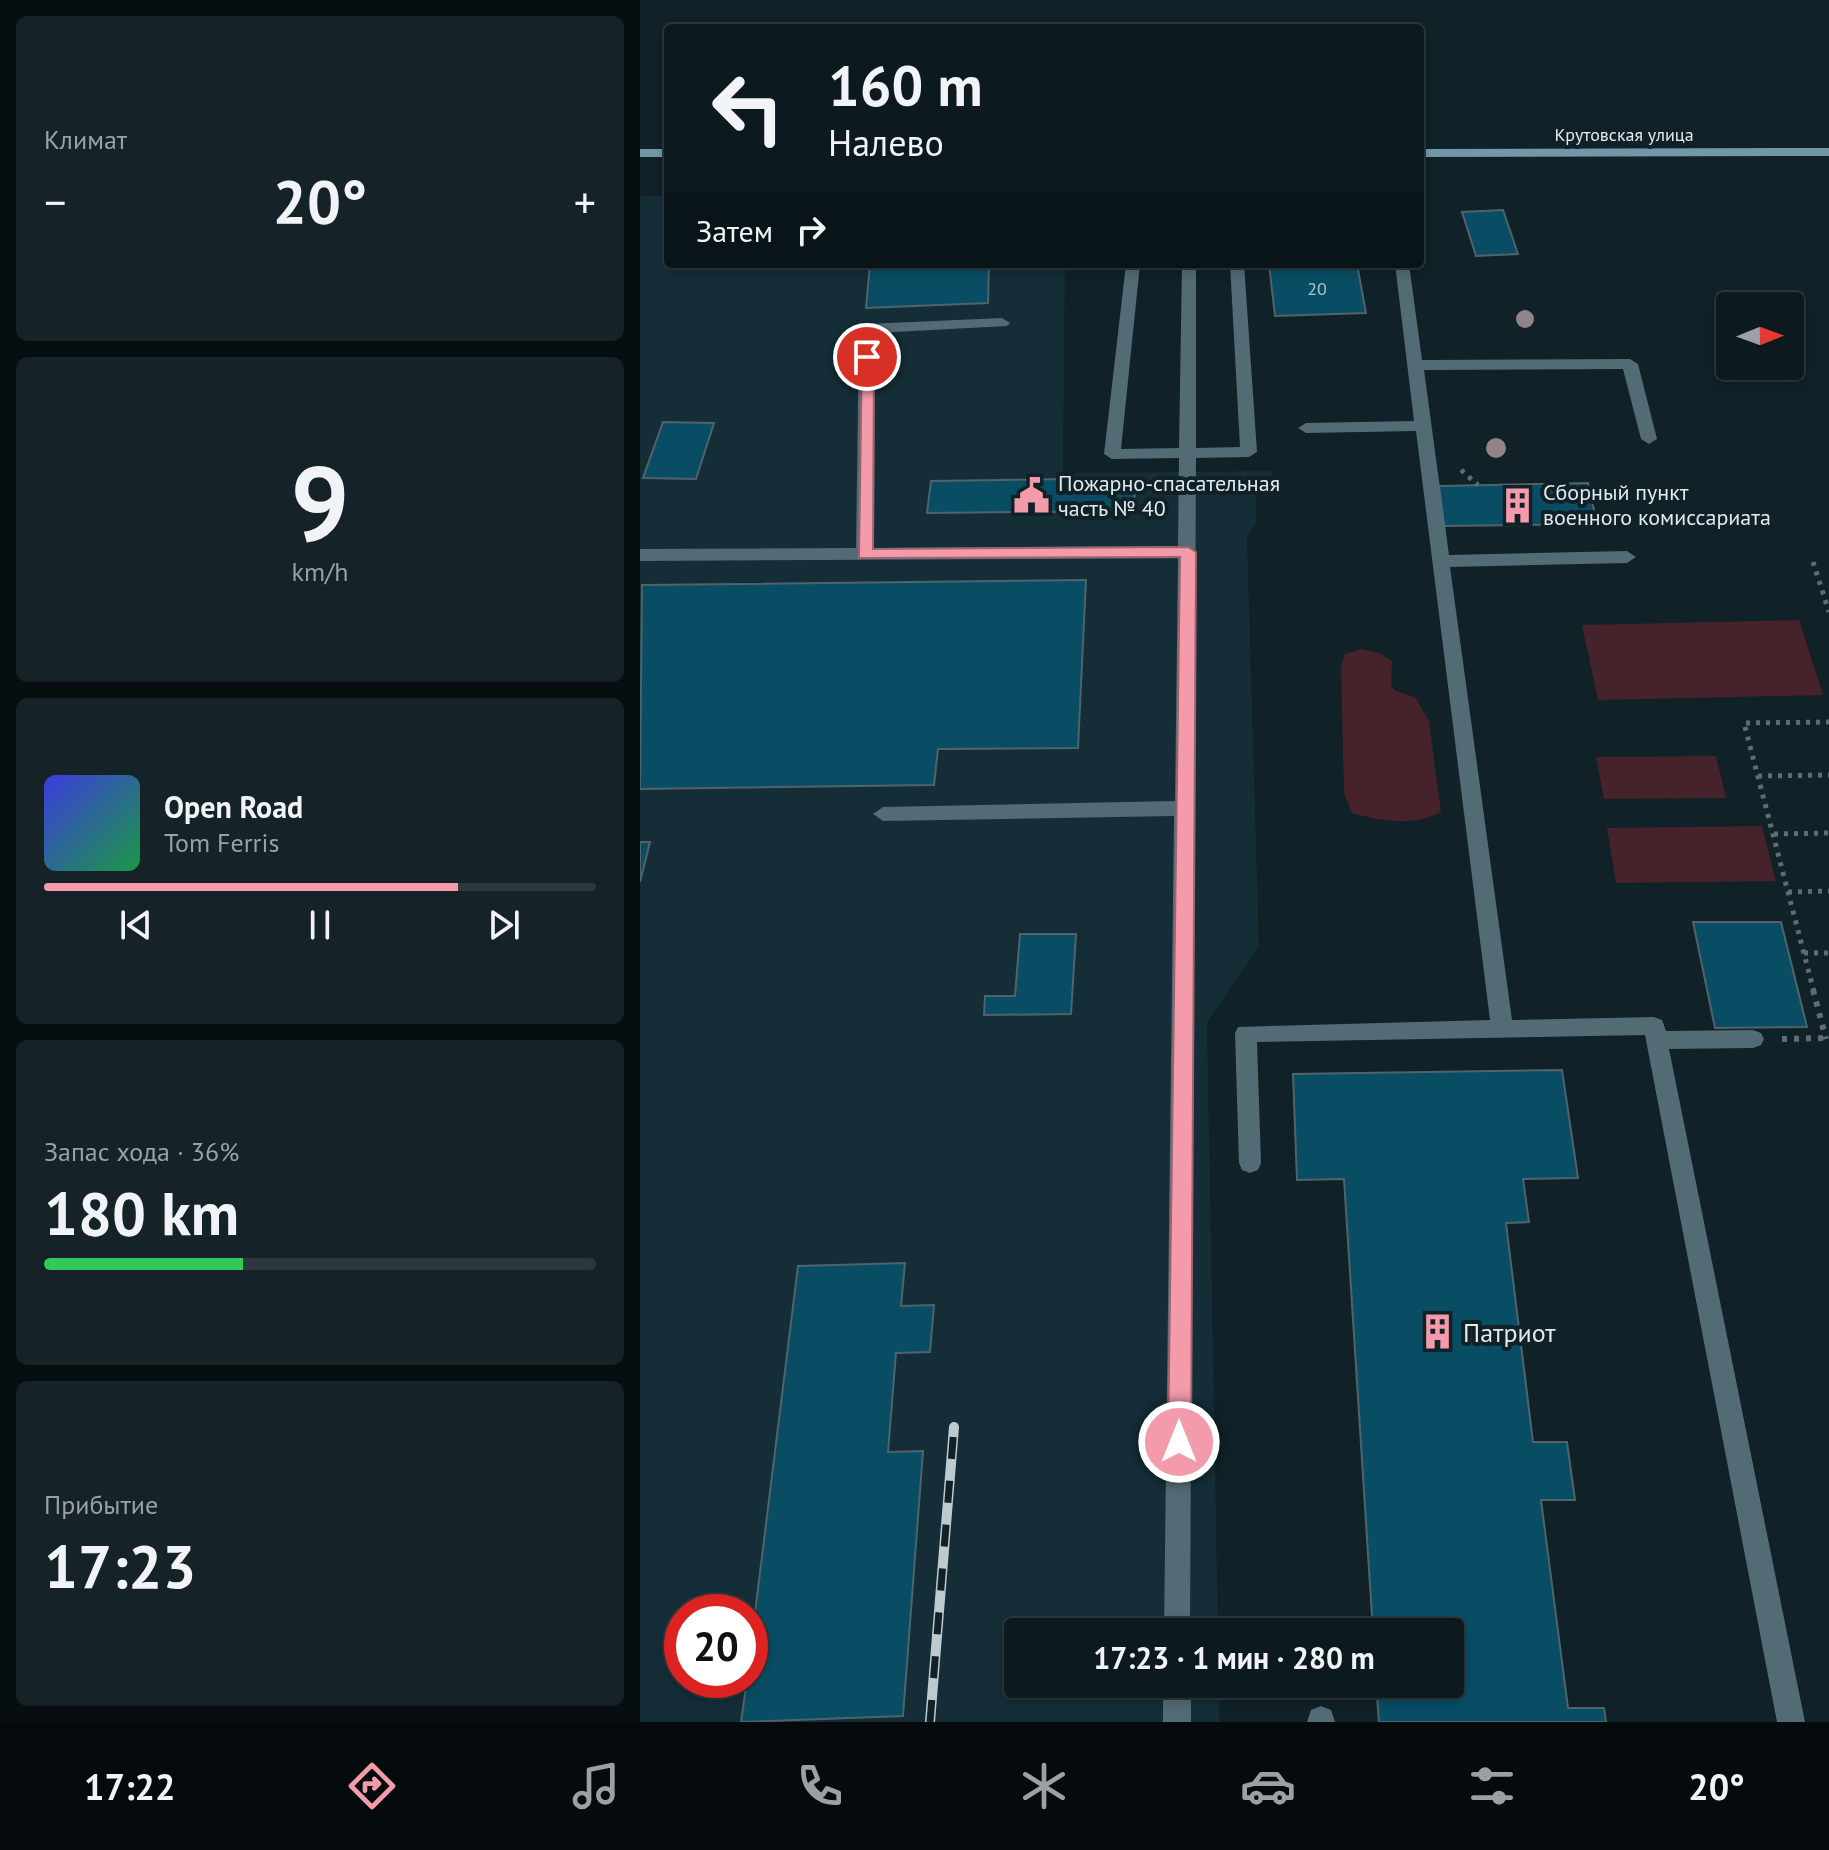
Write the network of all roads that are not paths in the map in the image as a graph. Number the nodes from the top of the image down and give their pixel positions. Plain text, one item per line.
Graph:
1 (1829, 152) edge
2 (640, 153) edge
3 (664, 153) edge
4 (1424, 153) edge
5 (1133, 268) edge
6 (1189, 268) edge
7 (1237, 268) edge
8 (1403, 268) edge
9 (1002, 323) dead end
10 (1415, 365) junction
11 (1423, 426) junction
12 (1306, 428) dead end
13 (1649, 439) dead end
14 (1189, 453) junction
15 (1188, 552) junction
16 (865, 554) junction
17 (640, 555) edge
18 (1627, 557) dead end
19 (1439, 561) junction
20 (1186, 808) junction
21 (883, 814) dead end
22 (1502, 1029) junction
23 (1753, 1039) road end
24 (1657, 1040) junction
25 (1250, 1163) dead end
26 (1177, 1618) edge
27 (1177, 1698) edge
28 (1177, 1722) edge
29 (1791, 1722) edge

1 - 4 street, Крутовская улица
2 - 3 street
5 - 14 lane
6 - 14 lane
7 - 14 lane
8 - 10 lane
9 - 16 lane
10 - 11 lane
10 - 13 lane
11 - 12 lane
11 - 19 lane
14 - 15 lane
15 - 16 lane
15 - 20 lane
16 - 17 lane
18 - 19 lane
19 - 22 lane
20 - 21 lane
20 - 26 lane
22 - 24 lane
22 - 25 lane
23 - 24 lane
24 - 29 lane
27 - 28 lane

